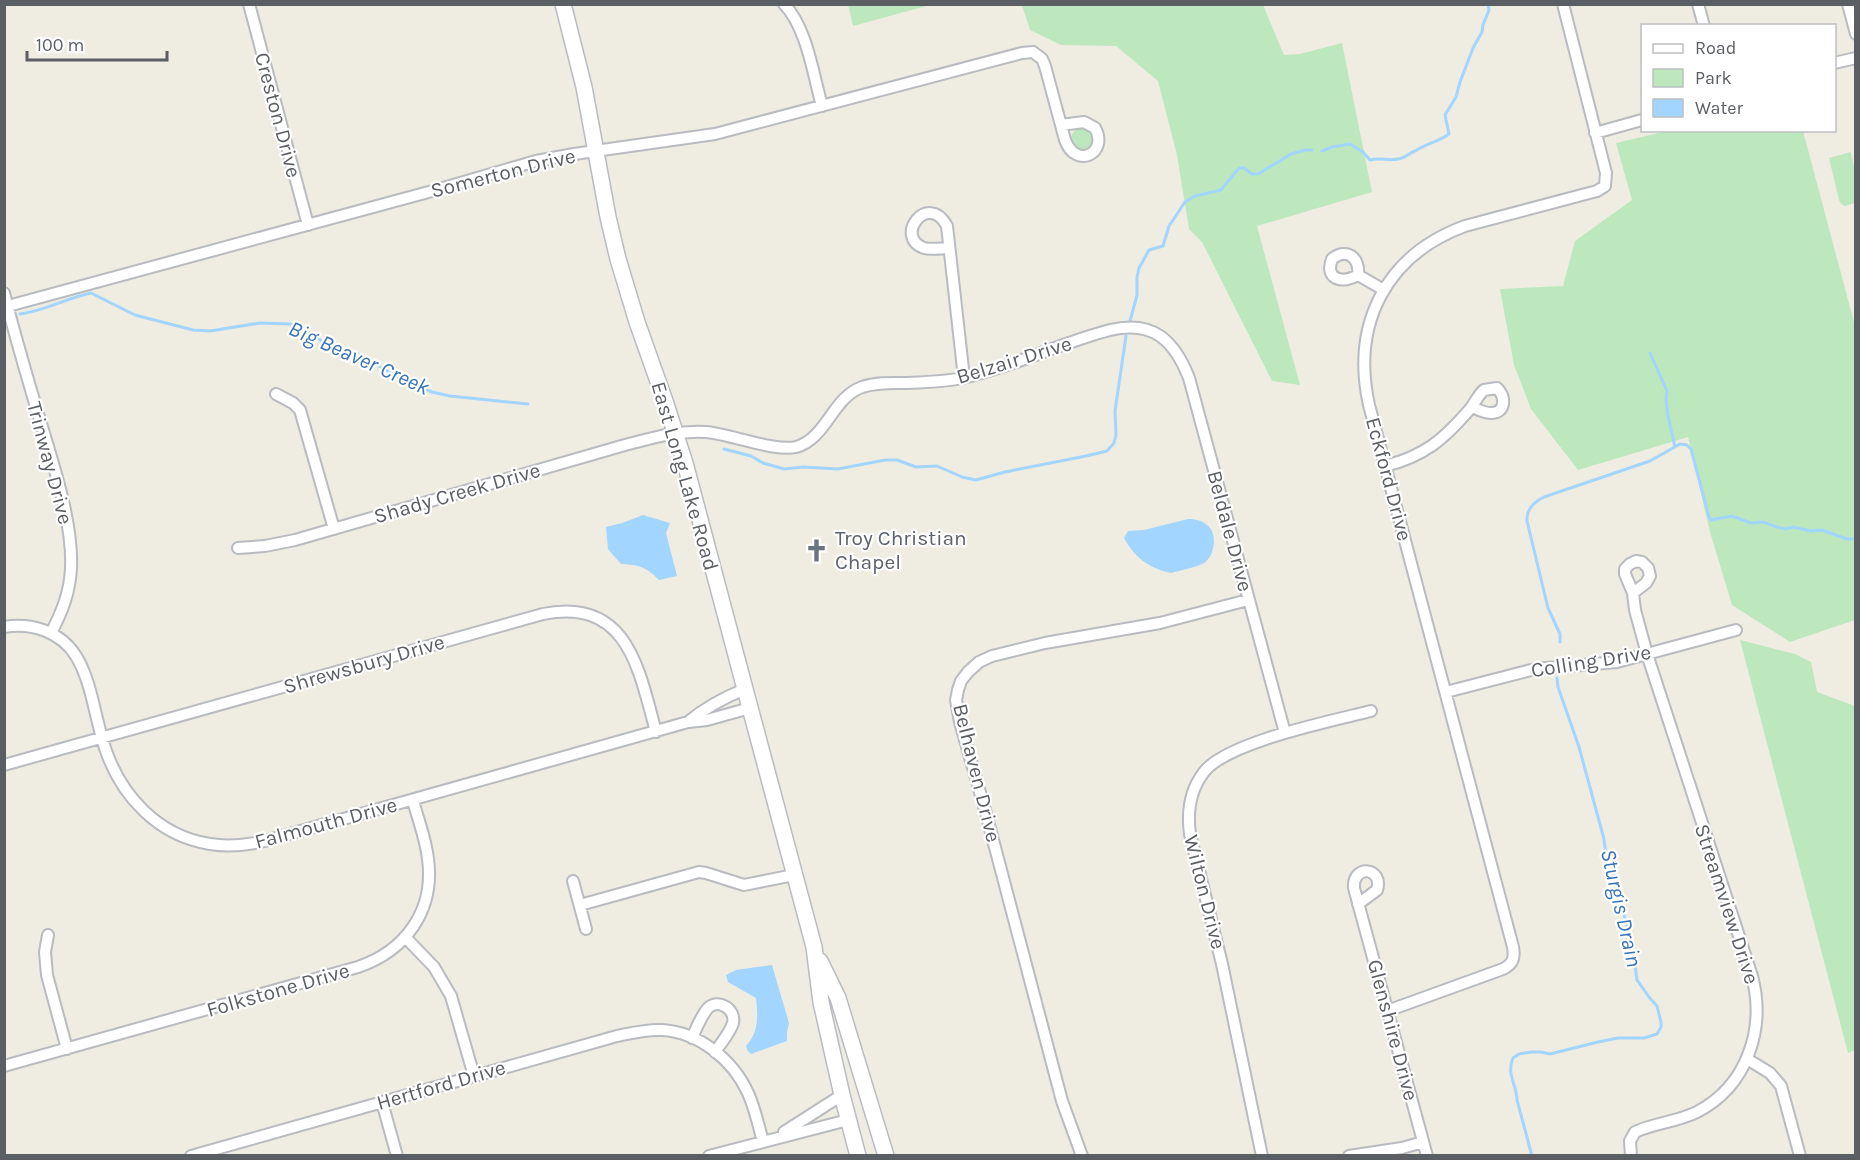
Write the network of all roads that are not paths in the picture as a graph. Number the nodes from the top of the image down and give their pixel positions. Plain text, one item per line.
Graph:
1 (249, 4) edge
2 (563, 4) edge
3 (784, 4) edge
4 (1563, 4) edge
5 (1698, 4) edge
6 (1848, 4) edge
7 (1703, 24) edge
8 (1856, 34) edge
9 (1856, 58) edge
10 (1836, 63) edge
11 (822, 106) junction
12 (1641, 120) edge
13 (1061, 125) dead end
14 (1595, 133) junction
15 (596, 151) junction
16 (308, 225) junction
17 (948, 248) dead end
18 (1358, 275) dead end
19 (1384, 290) junction
20 (4, 293) edge
21 (8, 306) junction
22 (1160, 335) joint
23 (964, 378) junction
24 (276, 394) dead end
25 (1472, 407) dead end
26 (675, 433) junction
27 (1386, 466) junction
28 (334, 529) junction
29 (238, 548) dead end
30 (1633, 593) dead end
31 (1248, 600) junction
32 (4, 627) edge
33 (1736, 630) dead end
34 (51, 633) junction
35 (1647, 654) junction
36 (745, 689) junction
37 (1446, 692) junction
38 (750, 708) junction
39 (1371, 711) dead end
40 (688, 722) junction
41 (656, 732) junction
42 (1285, 734) junction
43 (102, 738) junction
44 (4, 765) edge
45 (412, 800) junction
46 (794, 874) junction
47 (573, 881) dead end
48 (1358, 904) dead end
49 (580, 905) junction
50 (586, 929) dead end
51 (48, 935) dead end
52 (406, 938) junction
53 (814, 947) junction
54 (1387, 1011) junction
55 (692, 1038) junction
56 (67, 1049) junction
57 (715, 1052) junction
58 (833, 1056) junction
59 (1747, 1059) junction
60 (4, 1066) edge
61 (474, 1076) junction
62 (842, 1095) junction
63 (382, 1102) junction
64 (848, 1120) junction
65 (878, 1125) junction
66 (768, 1140) junction
67 (1423, 1142) junction
68 (191, 1155) edge
69 (397, 1155) edge
70 (709, 1155) edge
71 (858, 1155) edge
72 (886, 1155) edge
73 (1082, 1155) edge
74 (1262, 1155) edge
75 (1349, 1155) edge
76 (1427, 1155) edge
77 (1632, 1155) edge
78 (1800, 1155) edge

1 - 16 street, Creston Drive
2 - 15 main road, East Long Lake Road
3 - 11 street
4 - 14 street, Eckford Drive
5 - 7 street
6 - 8 street
9 - 10 street
11 - 13 street, Somerton Drive
11 - 15 street, Somerton Drive
12 - 14 street
14 - 19 street, Eckford Drive
15 - 16 street, Somerton Drive
15 - 26 main road, East Long Lake Road
16 - 21 street, Somerton Drive
17 - 23 street
18 - 19 street
19 - 27 street, Eckford Drive
20 - 21 street, Trinway Drive
21 - 34 street, Trinway Drive
22 - 23 street, Belzair Drive
22 - 31 street, Beldale Drive
23 - 26 street, Belzair Drive
24 - 28 street
25 - 27 street
26 - 28 street, Shady Creek Drive
26 - 36 main road, East Long Lake Road
27 - 37 street, Eckford Drive
28 - 29 street, Shady Creek Drive
30 - 35 street, Streamview Drive
31 - 42 street, Beldale Drive
31 - 73 street, Belhaven Drive
32 - 34 street, Falmouth Drive
33 - 35 street, Colling Drive
34 - 43 street, Falmouth Drive
35 - 37 street, Colling Drive
35 - 59 street, Streamview Drive
36 - 38 main road, East Long Lake Road
36 - 40 street, Falmouth Drive
37 - 54 street, Eckford Drive
38 - 40 street, Falmouth Drive
38 - 46 main road, East Long Lake Road
39 - 42 street, Wilton Drive
40 - 41 street, Falmouth Drive
41 - 43 street, Shrewsbury Drive
41 - 45 street, Falmouth Drive
42 - 74 street, Wilton Drive
43 - 44 street, Shrewsbury Drive
43 - 45 street, Falmouth Drive
45 - 52 street, Folkstone Drive
46 - 49 street
46 - 53 main road, East Long Lake Road
47 - 49 street
48 - 54 street, Glenshire Drive
49 - 50 street
51 - 56 street
52 - 56 street, Folkstone Drive
52 - 61 street
53 - 58 main road, East Long Lake Road
53 - 65 main road, East Long Lake Road
54 - 67 street, Glenshire Drive
55 - 57 street, Hertford Drive
55 - 57 street
55 - 61 street, Hertford Drive
56 - 60 street, Folkstone Drive
57 - 66 street, Hertford Drive
58 - 62 main road, East Long Lake Road
58 - 65 main road
59 - 77 street, Streamview Drive
59 - 78 street
61 - 63 street, Hertford Drive
62 - 64 main road, East Long Lake Road
62 - 66 street
63 - 68 street, Hertford Drive
63 - 69 street
64 - 66 street
64 - 71 main road, East Long Lake Road
65 - 72 main road, East Long Lake Road
66 - 70 street
67 - 75 street
67 - 76 street, Glenshire Drive

